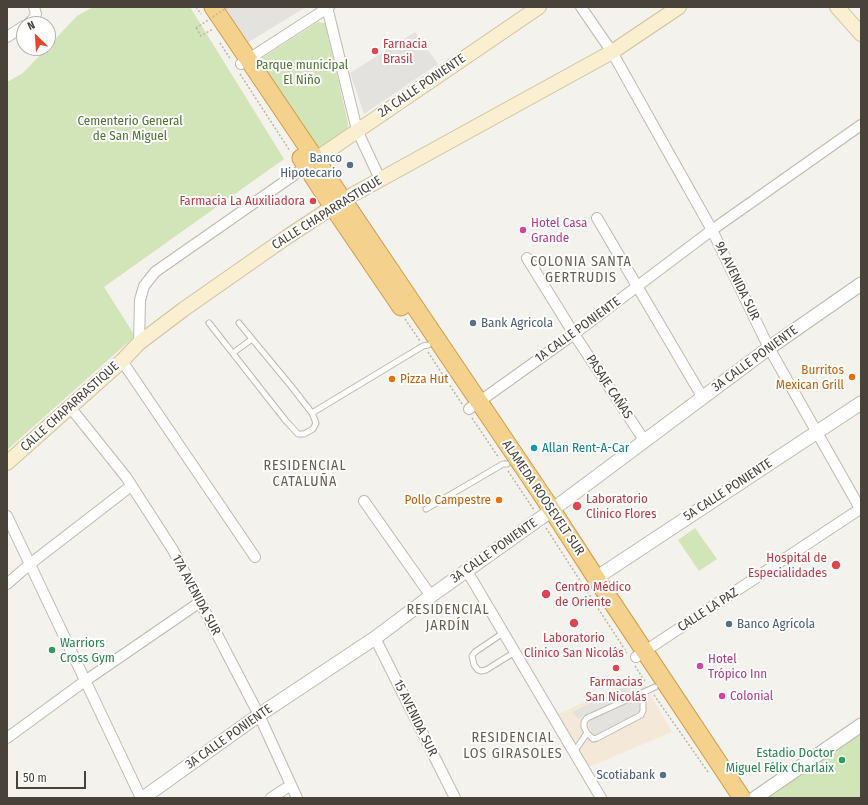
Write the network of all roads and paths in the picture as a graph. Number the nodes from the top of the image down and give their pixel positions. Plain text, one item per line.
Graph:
1 (196, 7) edge
2 (203, 7) edge
3 (213, 7) edge
4 (228, 7) edge
5 (539, 7) edge
6 (581, 7) edge
7 (679, 7) edge
8 (837, 7) edge
9 (328, 8) edge
10 (214, 28) junction
11 (16, 31) edge
12 (861, 34) edge
13 (7, 36) edge
14 (220, 43) dead end
15 (612, 52) junction
16 (240, 64) junction
17 (861, 125) edge
18 (357, 130) junction
19 (308, 165) junction
20 (380, 179) junction
21 (338, 203) junction
22 (597, 218) dead end
23 (712, 230) junction
24 (527, 258) dead end
25 (861, 284) edge
26 (638, 286) junction
27 (401, 313) dead end
28 (209, 323) dead end
29 (239, 323) dead end
30 (574, 334) junction
31 (252, 339) junction
32 (139, 343) junction
33 (426, 346) junction
34 (769, 348) junction
35 (233, 353) junction
36 (122, 361) junction
37 (703, 398) junction
38 (861, 403) edge
39 (70, 408) junction
40 (471, 408) junction
41 (312, 413) junction
42 (816, 433) junction
43 (644, 440) junction
44 (7, 463) edge
45 (505, 464) junction
46 (132, 486) junction
47 (364, 501) dead end
48 (426, 509) dead end
49 (861, 510) edge
50 (544, 515) junction
51 (7, 516) edge
52 (255, 557) dead end
53 (30, 564) junction
54 (467, 571) junction
55 (596, 578) junction
56 (7, 584) edge
57 (431, 596) junction
58 (200, 602) junction
59 (503, 633) junction
60 (375, 638) junction
61 (515, 652) junction
62 (641, 654) junction
63 (85, 681) junction
64 (649, 690) junction
65 (259, 714) junction
66 (861, 725) edge
67 (587, 733) junction
68 (7, 738) edge
69 (574, 752) junction
70 (291, 785) junction
71 (142, 798) edge
72 (271, 798) edge
73 (297, 798) edge
74 (454, 798) edge
75 (601, 798) edge
76 (728, 798) edge
77 (742, 798) edge
78 (755, 798) edge

1 - 10 path
2 - 10 highway
3 - 16 highway
4 - 10 path, bridge
5 - 18 main road, 2A CALLE PONIENTE
6 - 15 street, 9A AVENIDA SUR
7 - 15 main road, CALLE CHAPARRASTIQUE
8 - 12 main road
9 - 16 street
9 - 18 street
10 - 16 highway
11 - 13 street
14 - 16 path
15 - 20 main road, CALLE CHAPARRASTIQUE
15 - 23 street, 9A AVENIDA SUR
16 - 19 highway
16 - 19 path
17 - 23 street, 1A CALLE PONIENTE
18 - 19 main road, 2A CALLE PONIENTE
18 - 20 street
19 - 21 highway
19 - 32 street, 2A CALLE PONIENTE
20 - 21 main road, CALLE CHAPARRASTIQUE
21 - 32 main road, CALLE CHAPARRASTIQUE
21 - 33 highway, ALAMEDA ROOSEVELT SUR
21 - 40 highway, ALAMEDA ROOSEVELT SUR
22 - 26 street
23 - 26 street, 1A CALLE PONIENTE
23 - 34 street, 9A AVENIDA SUR
24 - 30 street, PASAJE CAÑAS
25 - 34 street, 3A CALLE PONIENTE
26 - 30 street, 1A CALLE PONIENTE
26 - 37 street
27 - 33 path
28 - 35 lane
29 - 31 lane
30 - 40 street, 1A CALLE PONIENTE
30 - 43 street, PASAJE CAÑAS
31 - 35 lane
31 - 41 lane
32 - 36 main road, CALLE CHAPARRASTIQUE
33 - 40 highway, ALAMEDA ROOSEVELT SUR
33 - 40 path
33 - 41 lane
34 - 37 street, 3A CALLE PONIENTE
34 - 42 street, 9A AVENIDA SUR
35 - 41 lane
36 - 39 main road, CALLE CHAPARRASTIQUE
36 - 52 street
37 - 43 street, 3A CALLE PONIENTE
38 - 42 street, 5A CALLE PONIENTE
39 - 44 main road, CALLE CHAPARRASTIQUE
39 - 46 street, 17A AVENIDA SUR
40 - 45 highway, ALAMEDA ROOSEVELT SUR
40 - 45 path
40 - 50 highway, ALAMEDA ROOSEVELT SUR
42 - 49 street, 9A AVENIDA SUR
42 - 55 street, 5A CALLE PONIENTE
43 - 50 street, 3A CALLE PONIENTE
45 - 48 lane
45 - 50 highway, ALAMEDA ROOSEVELT SUR
45 - 50 path
46 - 53 street
46 - 58 street, 17A AVENIDA SUR
47 - 57 street
49 - 62 street, CALLE LA PAZ
50 - 54 street, 3A CALLE PONIENTE
50 - 55 highway, ALAMEDA ROOSEVELT SUR
50 - 62 highway, ALAMEDA ROOSEVELT SUR
51 - 53 street
53 - 56 street
53 - 63 street
54 - 57 street, 3A CALLE PONIENTE
54 - 59 street
55 - 62 highway, ALAMEDA ROOSEVELT SUR
57 - 60 street, 3A CALLE PONIENTE
58 - 63 street
58 - 65 street, 17A AVENIDA SUR
59 - 61 street
59 - 61 lane
60 - 65 street, 3A CALLE PONIENTE
60 - 74 street, 15 AVENIDA SUR
61 - 69 street
62 - 64 highway, ALAMEDA ROOSEVELT SUR
62 - 77 highway, ALAMEDA ROOSEVELT SUR
63 - 68 street
63 - 71 street
64 - 67 lane
64 - 67 lane
64 - 76 highway, ALAMEDA ROOSEVELT SUR
65 - 70 street, 17A AVENIDA SUR
65 - 71 street, 3A CALLE PONIENTE
66 - 78 street
67 - 69 lane
69 - 75 street
70 - 72 street
70 - 73 street, 17A AVENIDA SUR

